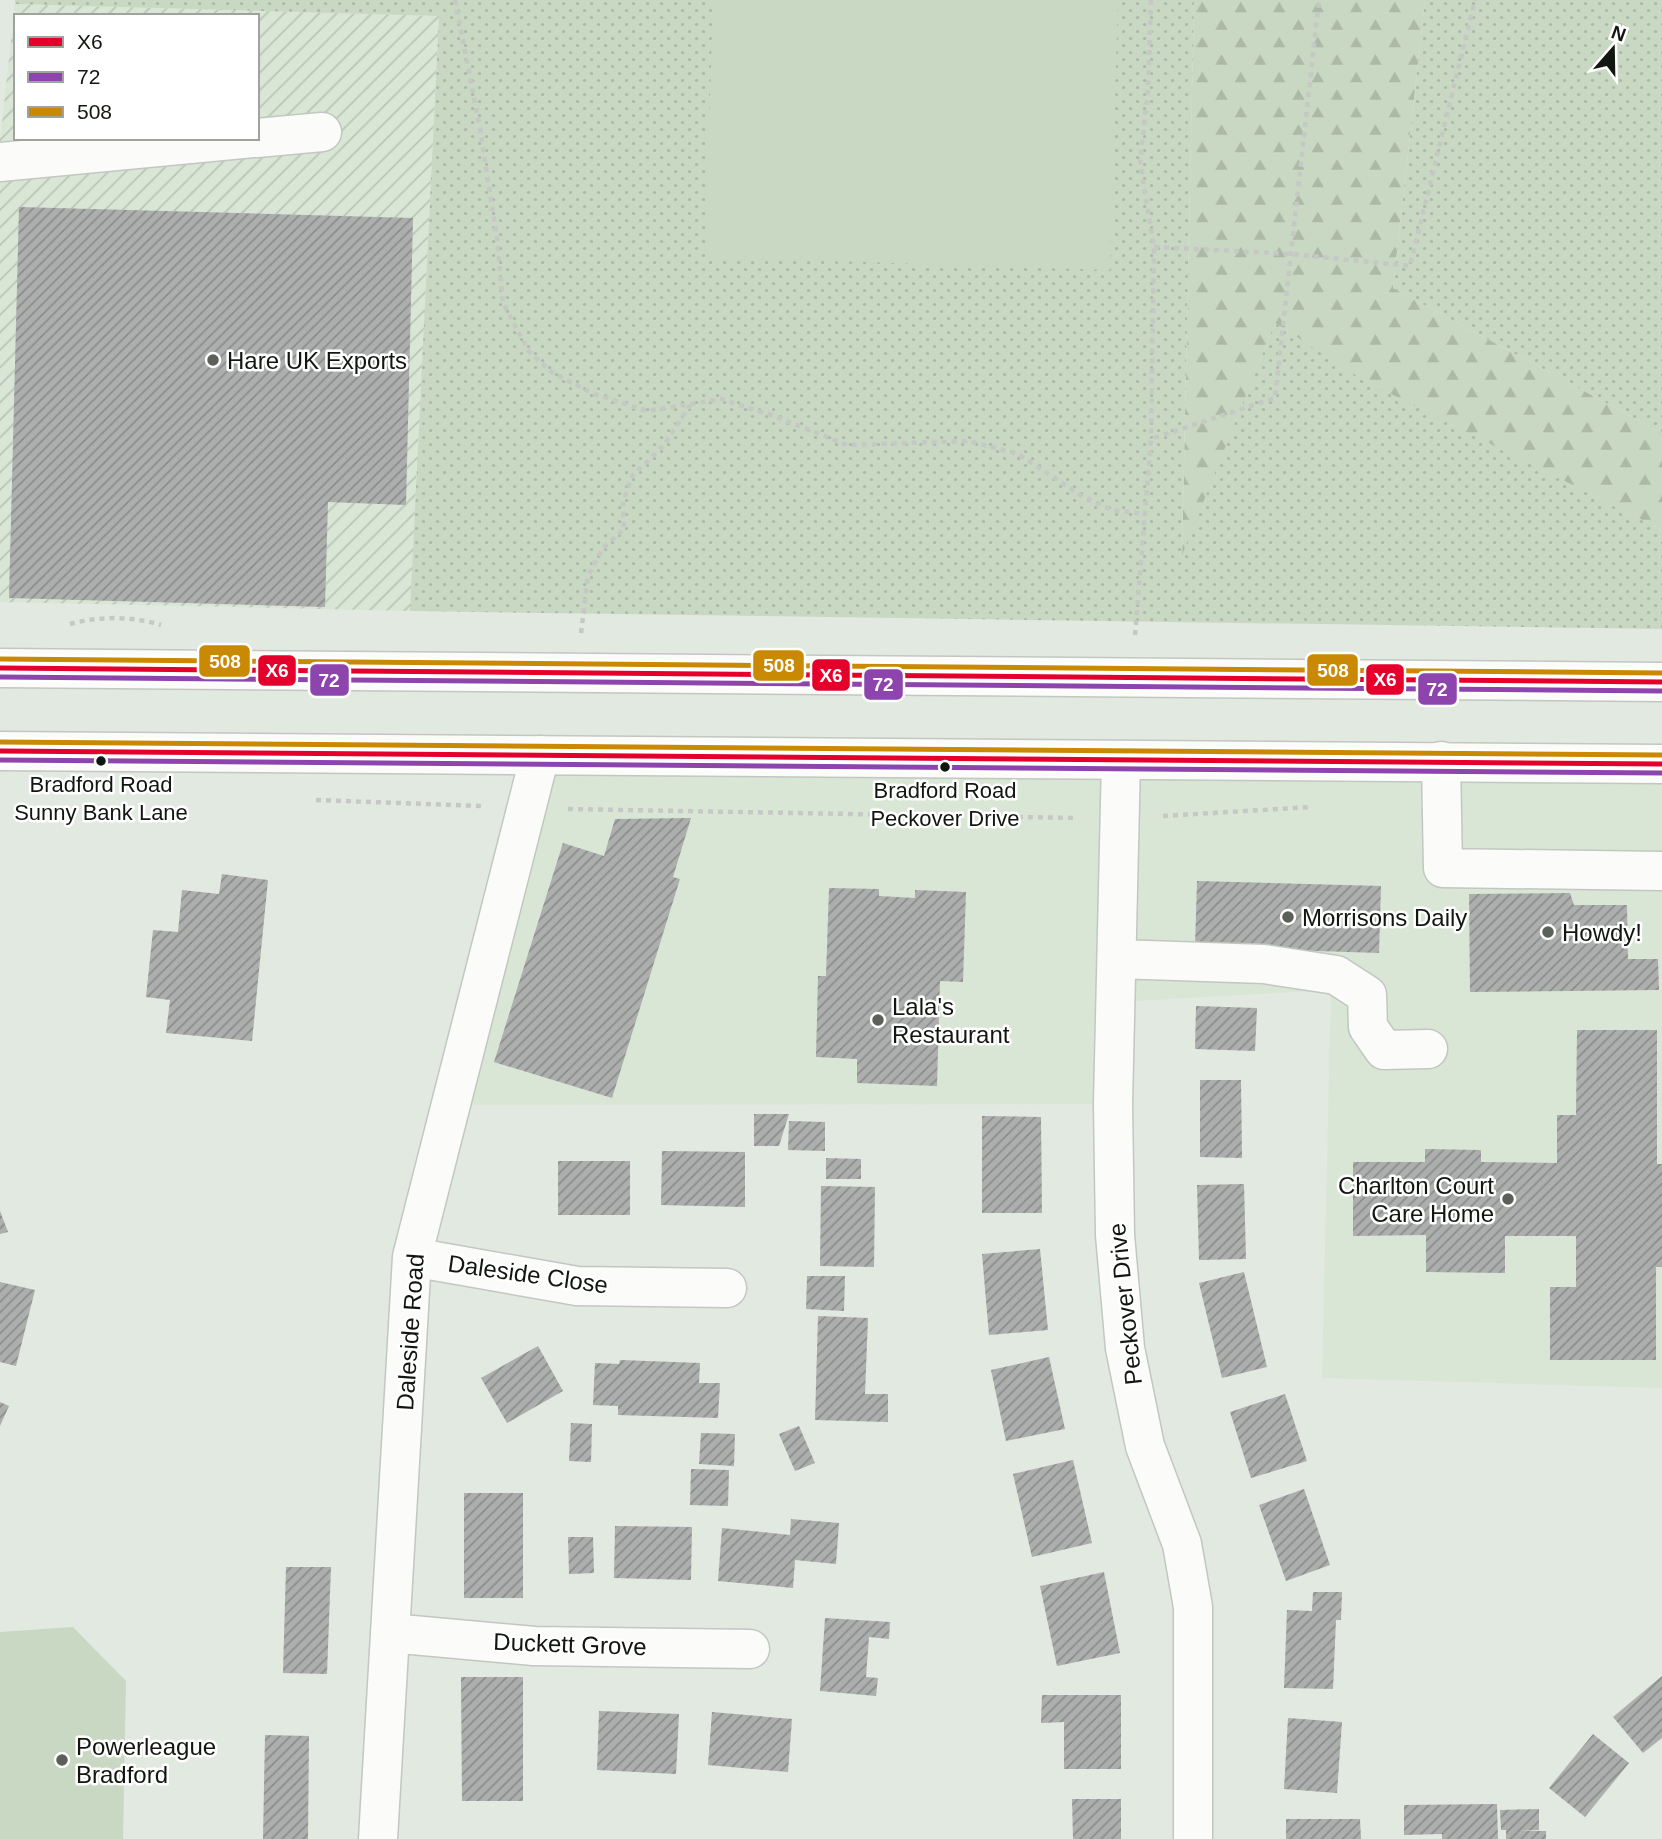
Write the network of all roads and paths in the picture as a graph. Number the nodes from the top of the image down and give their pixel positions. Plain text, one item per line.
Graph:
1 (454, 0) edge
2 (1151, 0) edge
3 (1319, 0) edge
4 (1475, 0) edge
5 (322, 132) dead end
6 (259, 138) edge
7 (234, 140) edge
8 (0, 162) edge
9 (1154, 247) junction
10 (1291, 254) junction
11 (691, 404) junction
12 (1151, 439) junction
13 (1145, 514) junction
14 (0, 668) edge
15 (579, 673) junction
16 (1132, 678) junction
17 (1662, 682) edge
18 (0, 751) edge
19 (540, 755) junction
20 (1121, 760) junction
21 (1441, 761) junction
22 (1662, 764) edge
23 (316, 800) dead end
24 (526, 808) junction
25 (1662, 871) edge
26 (1117, 959) junction
27 (1428, 1049) dead end
28 (412, 1257) junction
29 (727, 1288) dead end
30 (390, 1633) junction
31 (750, 1649) dead end
32 (378, 1839) edge
33 (1193, 1839) edge

1 - 11 path
2 - 9 path
3 - 10 path
4 - 10 path
5 - 6 main road
7 - 8 main road
9 - 10 path
9 - 12 path
10 - 12 path
11 - 13 path
11 - 15 path
12 - 13 path
13 - 16 path
14 - 15 main road
15 - 16 main road
16 - 17 main road
18 - 19 main road
19 - 20 main road
19 - 24 main road, Daleside Road
20 - 21 main road
20 - 26 main road, Peckover Drive
21 - 22 main road
21 - 25 main road
23 - 24 path
24 - 28 main road, Daleside Road
26 - 27 main road
26 - 33 main road, Peckover Drive
28 - 29 main road, Daleside Close
28 - 30 main road, Daleside Road
30 - 31 main road, Duckett Grove
30 - 32 main road, Daleside Road

